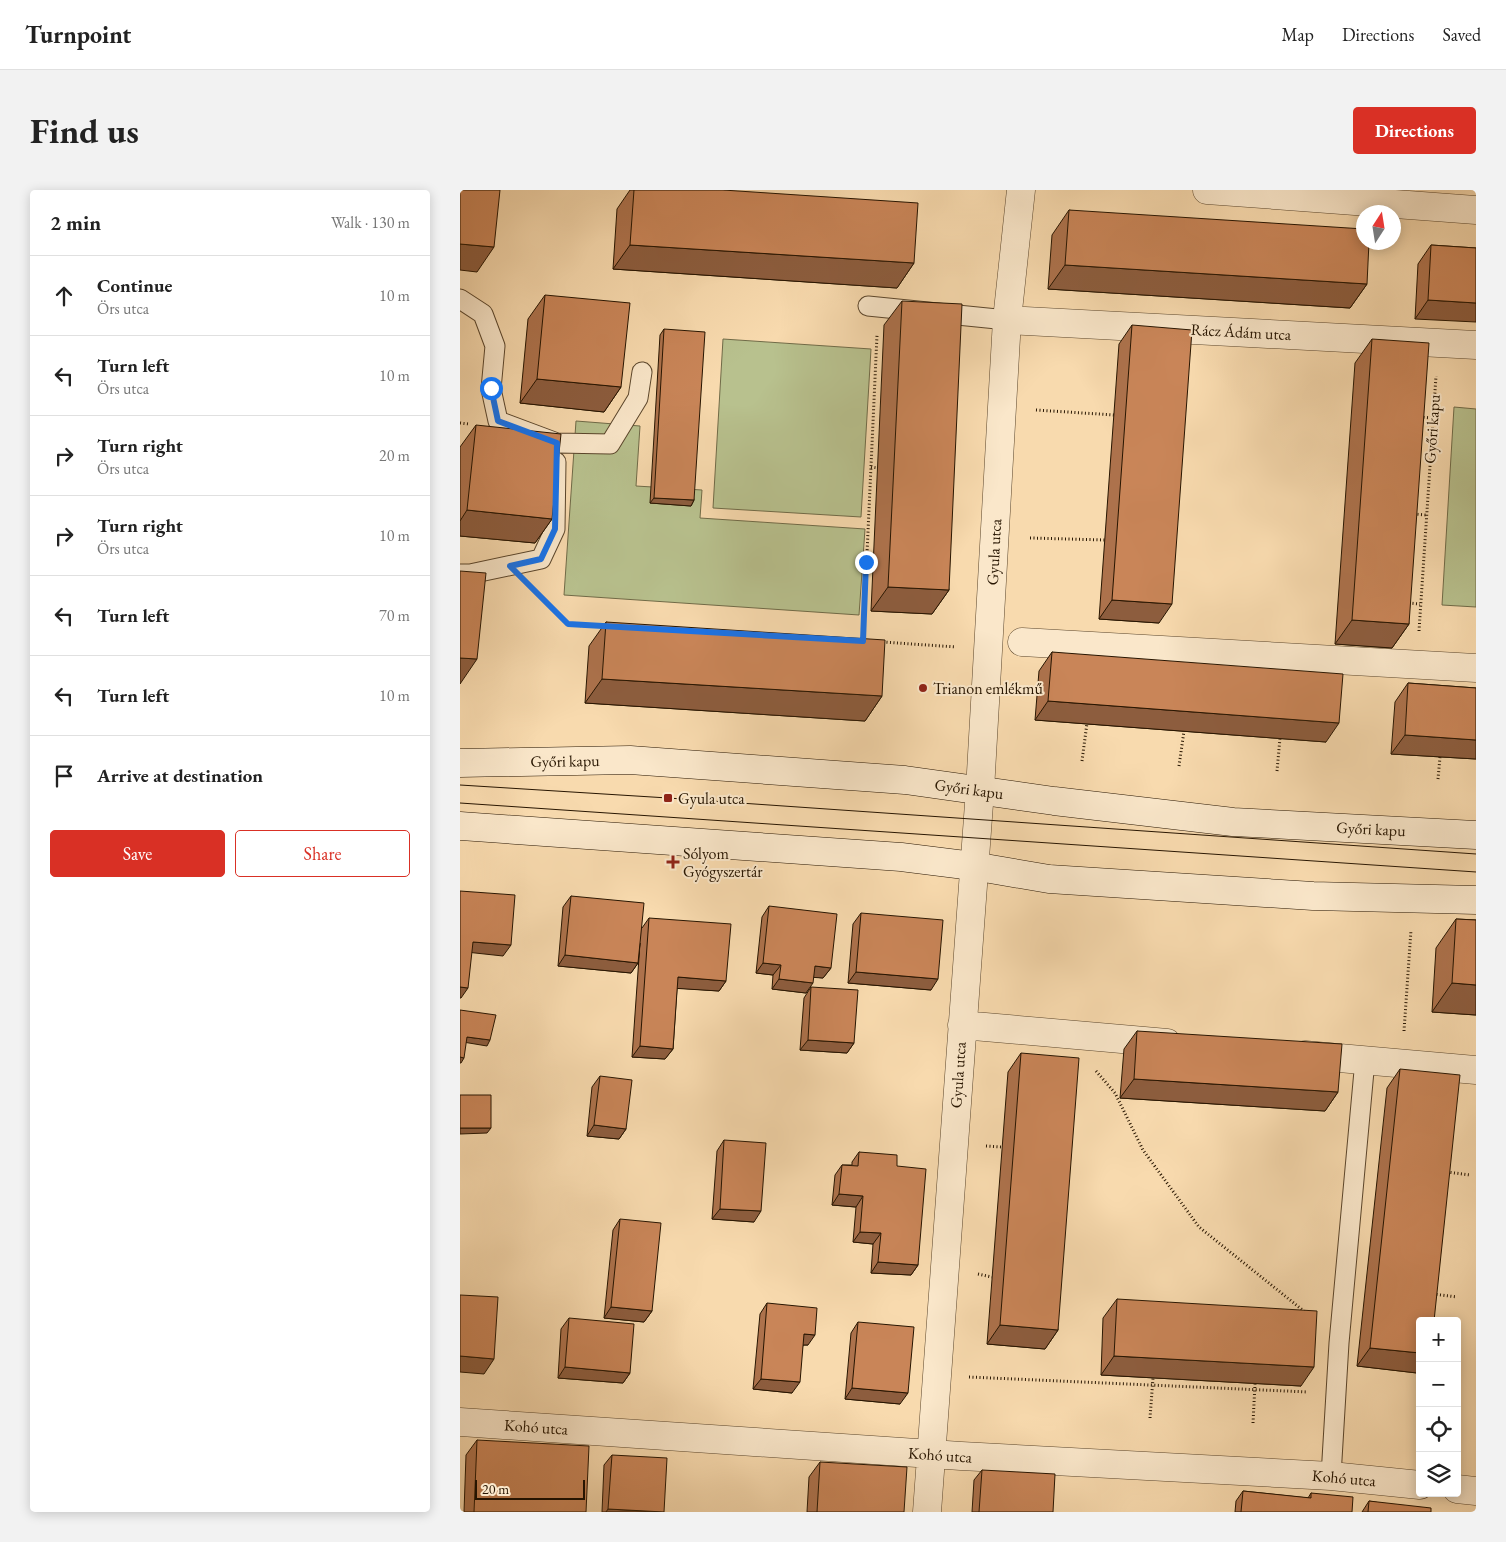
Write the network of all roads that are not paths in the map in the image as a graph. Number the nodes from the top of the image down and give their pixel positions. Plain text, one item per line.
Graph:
1 (1021, 190) edge
2 (1207, 190) edge
3 (1476, 210) edge
4 (460, 298) edge
5 (873, 306) road end
6 (1007, 320) junction
7 (1476, 345) edge
8 (642, 372) dead end
9 (557, 443) junction
10 (460, 574) edge
11 (1022, 642) dead end
12 (1476, 668) edge
13 (460, 763) edge
14 (980, 790) junction
15 (460, 826) edge
16 (1476, 835) edge
17 (973, 866) junction
18 (1476, 900) edge
19 (962, 1024) junction
20 (1191, 1045) edge
21 (1278, 1052) edge
22 (1365, 1060) junction
23 (1476, 1070) edge
24 (460, 1422) edge
25 (930, 1454) junction
26 (1331, 1476) junction
27 (1416, 1485) edge
28 (1461, 1489) edge
29 (1476, 1491) edge
30 (927, 1512) edge

1 - 6 street, Gyula utca
2 - 3 street
4 - 9 lane
5 - 6 lane
6 - 7 street, Rácz Ádám utca
6 - 14 street, Gyula utca
8 - 9 lane
9 - 10 lane
11 - 12 street
13 - 14 street, Győri kapu
14 - 16 street, Győri kapu
14 - 17 street, Gyula utca
15 - 17 street
17 - 18 street
17 - 19 street, Gyula utca
19 - 20 street
19 - 25 street, Gyula utca
21 - 22 street
22 - 23 street
22 - 26 lane
24 - 25 street, Kohó utca
25 - 26 street, Kohó utca
25 - 30 street, Gyula utca
26 - 27 street, Kohó utca
28 - 29 street

